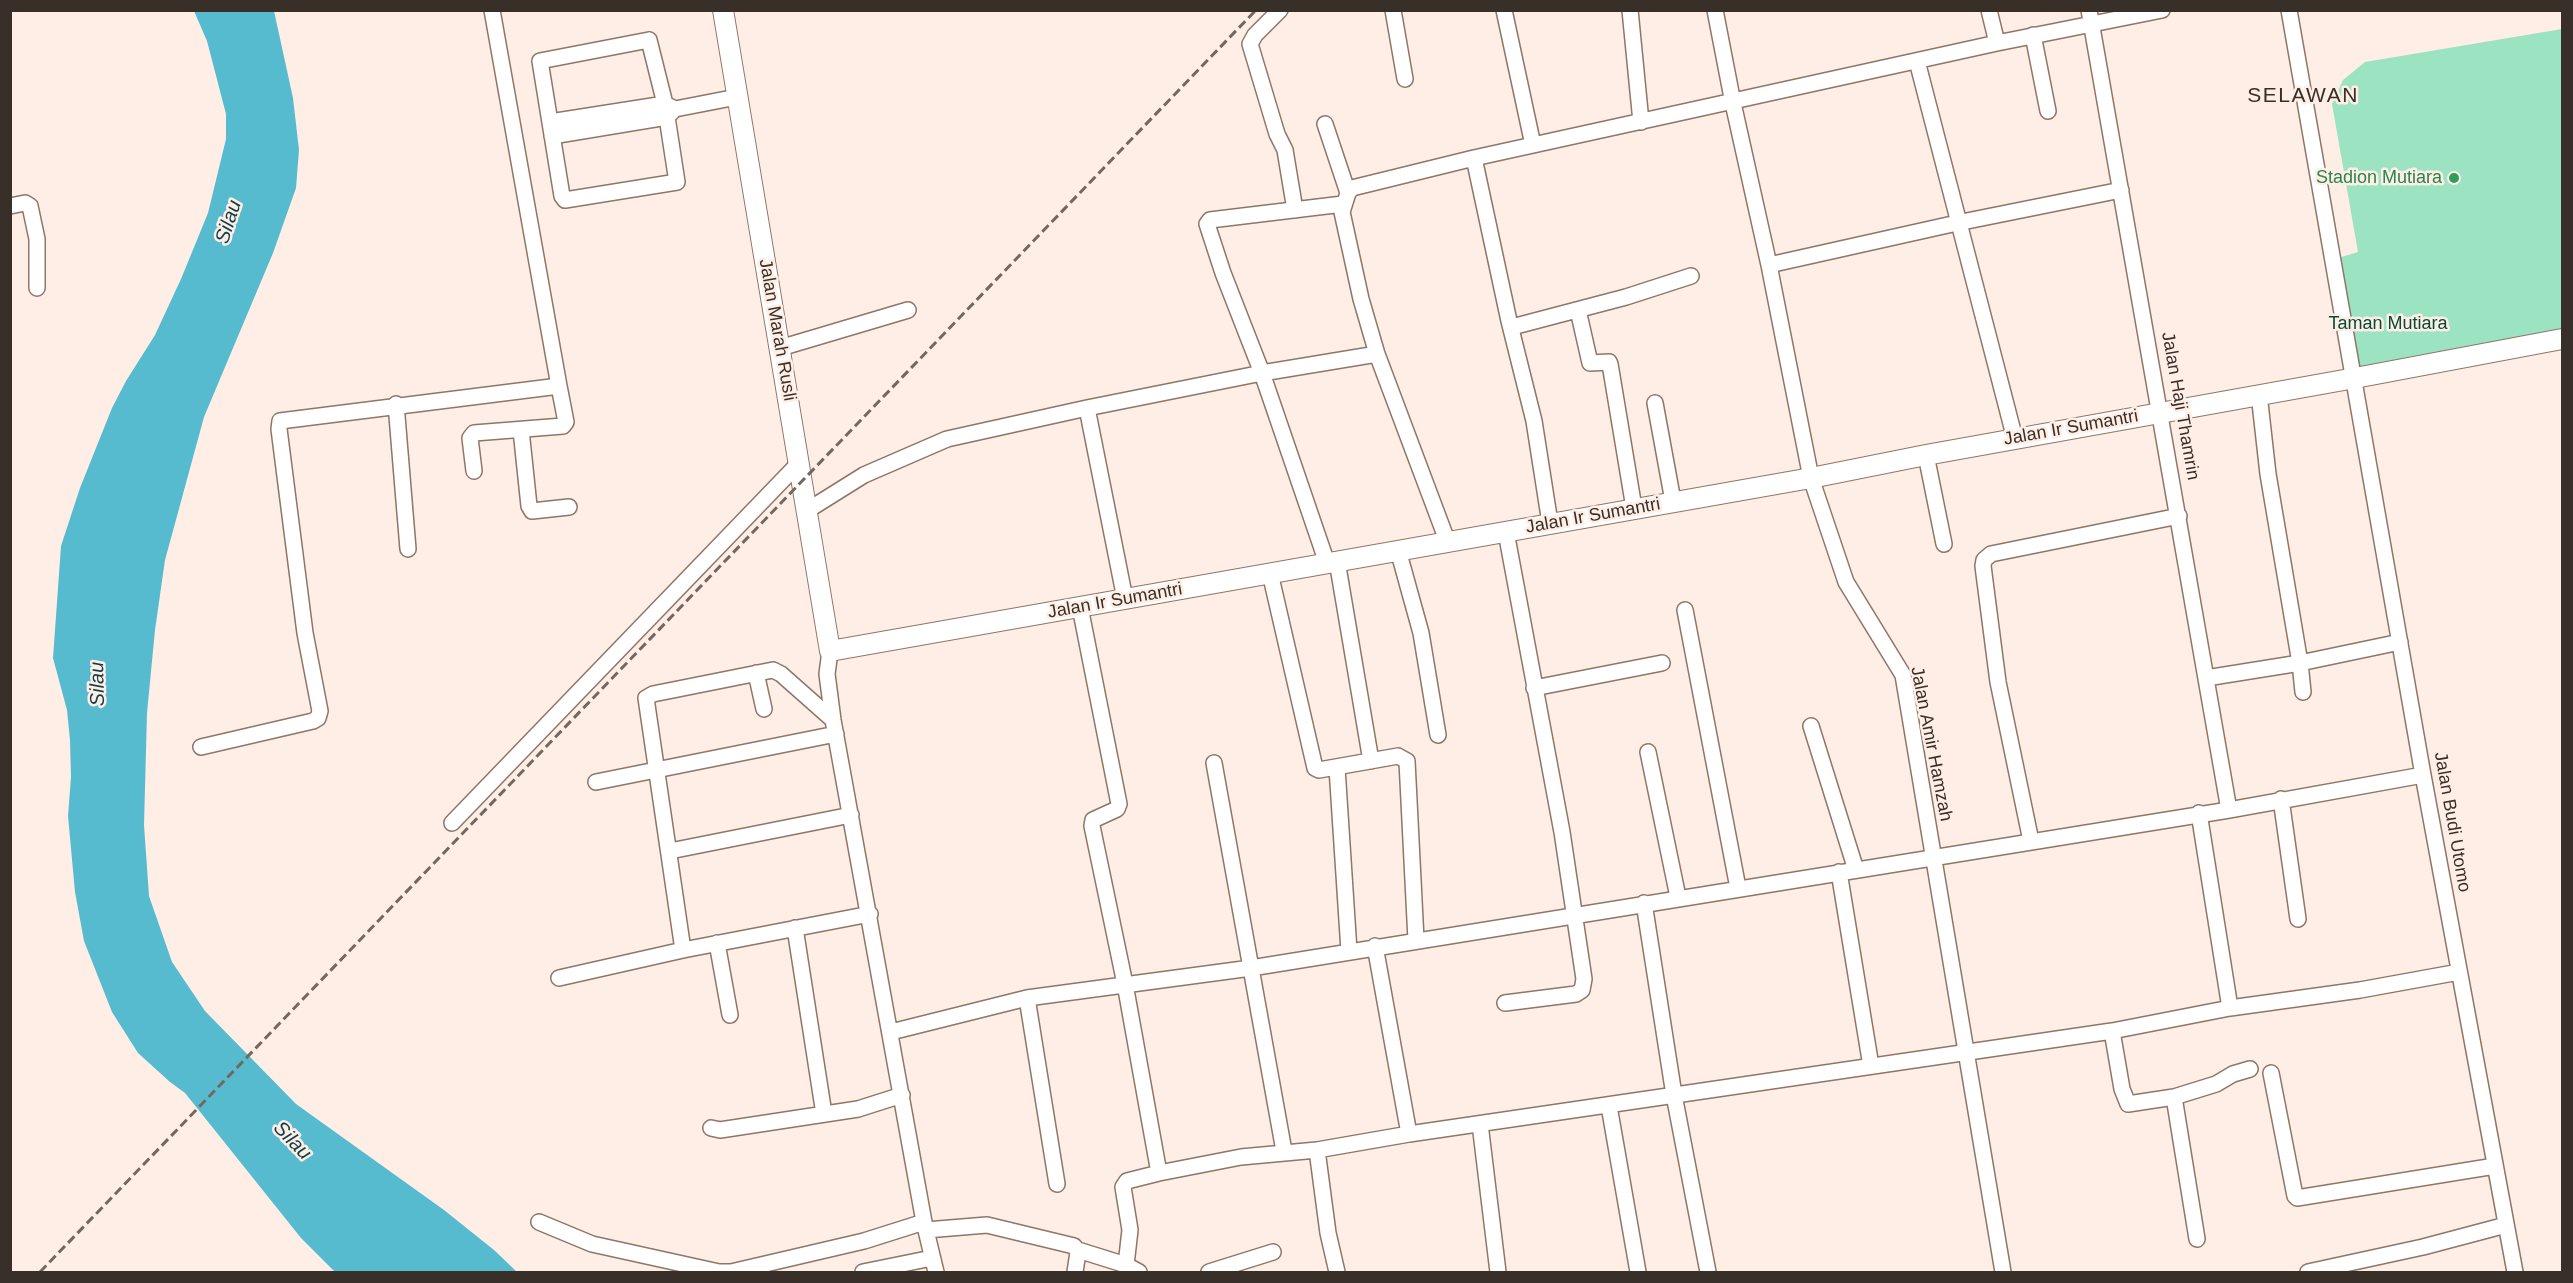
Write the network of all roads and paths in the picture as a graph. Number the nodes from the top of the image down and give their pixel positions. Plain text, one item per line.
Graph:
1 (492, 10) edge
2 (723, 10) edge
3 (1280, 10) edge
4 (1393, 10) edge
5 (1504, 10) edge
6 (1630, 10) edge
7 (1715, 10) edge
8 (1989, 10) edge
9 (2162, 10) edge
10 (2289, 10) edge
11 (2090, 17) edge
12 (2033, 35) junction
13 (1997, 43) junction
14 (1917, 61) junction
15 (1405, 79) dead end
16 (737, 97) junction
17 (1733, 103) junction
18 (669, 110) junction
19 (2048, 111) dead end
20 (1641, 122) junction
21 (1325, 124) dead end
22 (551, 129) junction
23 (1533, 145) junction
24 (1474, 158) junction
25 (2121, 190) junction
26 (1345, 198) junction
27 (10, 206) edge
28 (1295, 210) junction
29 (1957, 223) junction
30 (1769, 265) junction
31 (1691, 276) dead end
32 (37, 288) dead end
33 (908, 310) dead end
34 (1578, 310) junction
35 (1512, 327) junction
36 (2562, 339) edge
37 (780, 348) junction
38 (1377, 354) junction
39 (1262, 373) junction
40 (2355, 378) junction
41 (559, 386) junction
42 (2259, 394) junction
43 (1655, 403) dead end
44 (396, 404) junction
45 (1087, 408) junction
46 (2161, 412) junction
47 (521, 430) junction
48 (2015, 439) junction
49 (1926, 455) junction
50 (800, 462) junction
51 (474, 471) dead end
52 (1811, 478) junction
53 (1673, 501) junction
54 (569, 507) dead end
55 (1634, 508) junction
56 (808, 510) junction
57 (2179, 516) junction
58 (1550, 523) junction
59 (1506, 532) junction
60 (1448, 543) junction
61 (1944, 544) dead end
62 (408, 549) dead end
63 (1398, 550) junction
64 (1332, 562) junction
65 (1270, 573) junction
66 (1125, 600) junction
67 (1080, 608) junction
68 (1685, 610) dead end
69 (2400, 642) junction
70 (831, 651) junction
71 (1662, 663) dead end
72 (2300, 663) junction
73 (756, 673) junction
74 (2206, 678) junction
75 (1534, 688) junction
76 (2303, 692) dead end
77 (764, 709) dead end
78 (1811, 726) dead end
79 (834, 727) junction
80 (1438, 735) dead end
81 (201, 747) dead end
82 (1648, 752) dead end
83 (1371, 761) junction
84 (1214, 763) dead end
85 (1337, 768) junction
86 (656, 769) junction
87 (2423, 775) junction
88 (596, 782) dead end
89 (2281, 799) junction
90 (2229, 810) junction
91 (2199, 813) junction
92 (851, 815) junction
93 (452, 823) dead end
94 (2031, 841) junction
95 (670, 851) junction
96 (1932, 858) junction
97 (1856, 870) junction
98 (1839, 872) junction
99 (1738, 888) junction
100 (1678, 897) junction
101 (1644, 903) junction
102 (870, 914) junction
103 (1575, 914) junction
104 (2298, 919) dead end
105 (795, 928) junction
106 (1416, 940) junction
107 (717, 943) junction
108 (1375, 946) junction
109 (683, 950) junction
110 (1349, 951) junction
111 (1251, 968) junction
112 (2459, 972) junction
113 (559, 978) dead end
114 (1125, 984) junction
115 (1027, 998) junction
116 (1506, 1003) dead end
117 (2230, 1008) junction
118 (730, 1015) dead end
119 (2112, 1031) junction
120 (891, 1032) junction
121 (1966, 1052) junction
122 (1871, 1066) junction
123 (2250, 1069) dead end
124 (2271, 1073) dead end
125 (902, 1095) junction
126 (1674, 1095) junction
127 (2174, 1097) junction
128 (1609, 1106) junction
129 (824, 1114) junction
130 (1480, 1124) junction
131 (711, 1128) dead end
132 (1409, 1134) junction
133 (1317, 1150) junction
134 (1284, 1151) junction
135 (2495, 1166) junction
136 (1159, 1173) junction
137 (1057, 1184) dead end
138 (539, 1222) dead end
139 (2506, 1225) junction
140 (925, 1226) junction
141 (2197, 1239) dead end
142 (1078, 1250) junction
143 (1273, 1252) dead end
144 (934, 1265) edge
145 (1132, 1268) edge
146 (863, 1272) edge
147 (1075, 1272) edge
148 (1209, 1272) edge
149 (1337, 1272) edge
150 (1498, 1272) edge
151 (1638, 1272) edge
152 (1708, 1272) edge
153 (2003, 1272) edge
154 (2308, 1272) edge
155 (2515, 1272) edge

1 - 41 street
2 - 16 main road, Jalan Marah Rusli
3 - 28 street
4 - 15 street
5 - 23 street
6 - 20 street
7 - 17 street, Jalan Amir Hamzah
8 - 13 street
9 - 11 street
10 - 40 street, Jalan Budi Utomo
11 - 12 street
11 - 25 street, Jalan Haji Thamrin
12 - 13 street
12 - 19 street
13 - 14 street
14 - 17 street
14 - 29 street
16 - 18 street
16 - 37 main road, Jalan Marah Rusli
17 - 20 street
17 - 30 street, Jalan Amir Hamzah
18 - 22 street
18 - 22 street
18 - 22 street
20 - 23 street
21 - 26 street
23 - 24 street
24 - 26 street
24 - 35 street
25 - 29 street
25 - 46 street, Jalan Haji Thamrin
26 - 28 street
26 - 38 street
27 - 32 street
28 - 39 street
29 - 30 street
29 - 48 street
30 - 52 street, Jalan Amir Hamzah
31 - 34 street
33 - 37 street
34 - 35 street
34 - 55 street
35 - 58 street
36 - 40 main road, Jalan Ir Sumantri
37 - 50 main road, Jalan Marah Rusli
38 - 39 street
38 - 60 street
39 - 45 street
39 - 64 street
40 - 42 main road, Jalan Ir Sumantri
40 - 69 street, Jalan Budi Utomo
41 - 44 street
41 - 47 street
42 - 46 main road, Jalan Ir Sumantri
42 - 72 street
43 - 53 street
44 - 62 street
44 - 81 street
45 - 56 street
45 - 66 street
46 - 48 main road, Jalan Ir Sumantri
46 - 57 street, Jalan Haji Thamrin
47 - 51 street
47 - 54 street
48 - 49 main road, Jalan Ir Sumantri
49 - 52 main road, Jalan Ir Sumantri
49 - 61 street
50 - 56 main road, Jalan Marah Rusli
50 - 93 street
52 - 53 main road, Jalan Ir Sumantri
52 - 96 street, Jalan Amir Hamzah
53 - 55 main road, Jalan Ir Sumantri
55 - 58 main road, Jalan Ir Sumantri
56 - 70 main road, Jalan Marah Rusli
57 - 74 street, Jalan Haji Thamrin
57 - 94 street
58 - 59 main road, Jalan Ir Sumantri
59 - 60 main road, Jalan Ir Sumantri
59 - 75 street
60 - 63 main road, Jalan Ir Sumantri
63 - 64 main road, Jalan Ir Sumantri
63 - 80 street
64 - 65 main road, Jalan Ir Sumantri
64 - 83 street
65 - 66 main road, Jalan Ir Sumantri
65 - 85 street
66 - 67 main road, Jalan Ir Sumantri
67 - 70 main road, Jalan Ir Sumantri
67 - 114 street
68 - 99 street
69 - 72 street
69 - 87 street, Jalan Budi Utomo
70 - 79 street
71 - 75 street
72 - 74 street
72 - 76 street
73 - 77 street
73 - 79 street
73 - 86 street
74 - 90 street, Jalan Haji Thamrin
75 - 103 street
78 - 97 street
79 - 86 street
79 - 92 street
82 - 100 street
83 - 85 street
83 - 106 street
84 - 111 street
85 - 110 street
86 - 88 street
86 - 95 street
87 - 89 street
87 - 112 street, Jalan Budi Utomo
89 - 90 street
89 - 104 street
90 - 91 street
91 - 94 street
91 - 117 street
92 - 95 street
92 - 102 street
94 - 96 street
95 - 109 street
96 - 97 street
96 - 121 street, Jalan Amir Hamzah
97 - 98 street
98 - 99 street
98 - 122 street
99 - 100 street
100 - 101 street
101 - 103 street
101 - 126 street
102 - 105 street
102 - 120 street
103 - 106 street
103 - 116 street
105 - 107 street
105 - 129 street
106 - 108 street
107 - 109 street
107 - 118 street
108 - 110 street
108 - 132 street
109 - 113 street
110 - 111 street
111 - 114 street
111 - 134 street
112 - 117 street
112 - 135 street, Jalan Budi Utomo
114 - 115 street
114 - 136 street
115 - 120 street
115 - 137 street
117 - 119 street
119 - 121 street
119 - 127 street
120 - 125 street
121 - 122 street
121 - 153 street, Jalan Amir Hamzah
122 - 126 street
123 - 127 street
124 - 135 street
125 - 129 street
125 - 140 street
126 - 128 street
126 - 152 street
127 - 141 street
128 - 130 street
128 - 151 street
129 - 131 street
130 - 132 street
130 - 150 street
132 - 133 street
133 - 134 street
133 - 149 street
134 - 136 street
135 - 139 street, Jalan Budi Utomo
136 - 145 street
138 - 140 street
139 - 154 street
139 - 155 street, Jalan Budi Utomo
140 - 142 street
140 - 144 street
142 - 145 street
142 - 147 street
143 - 148 street
144 - 146 street

